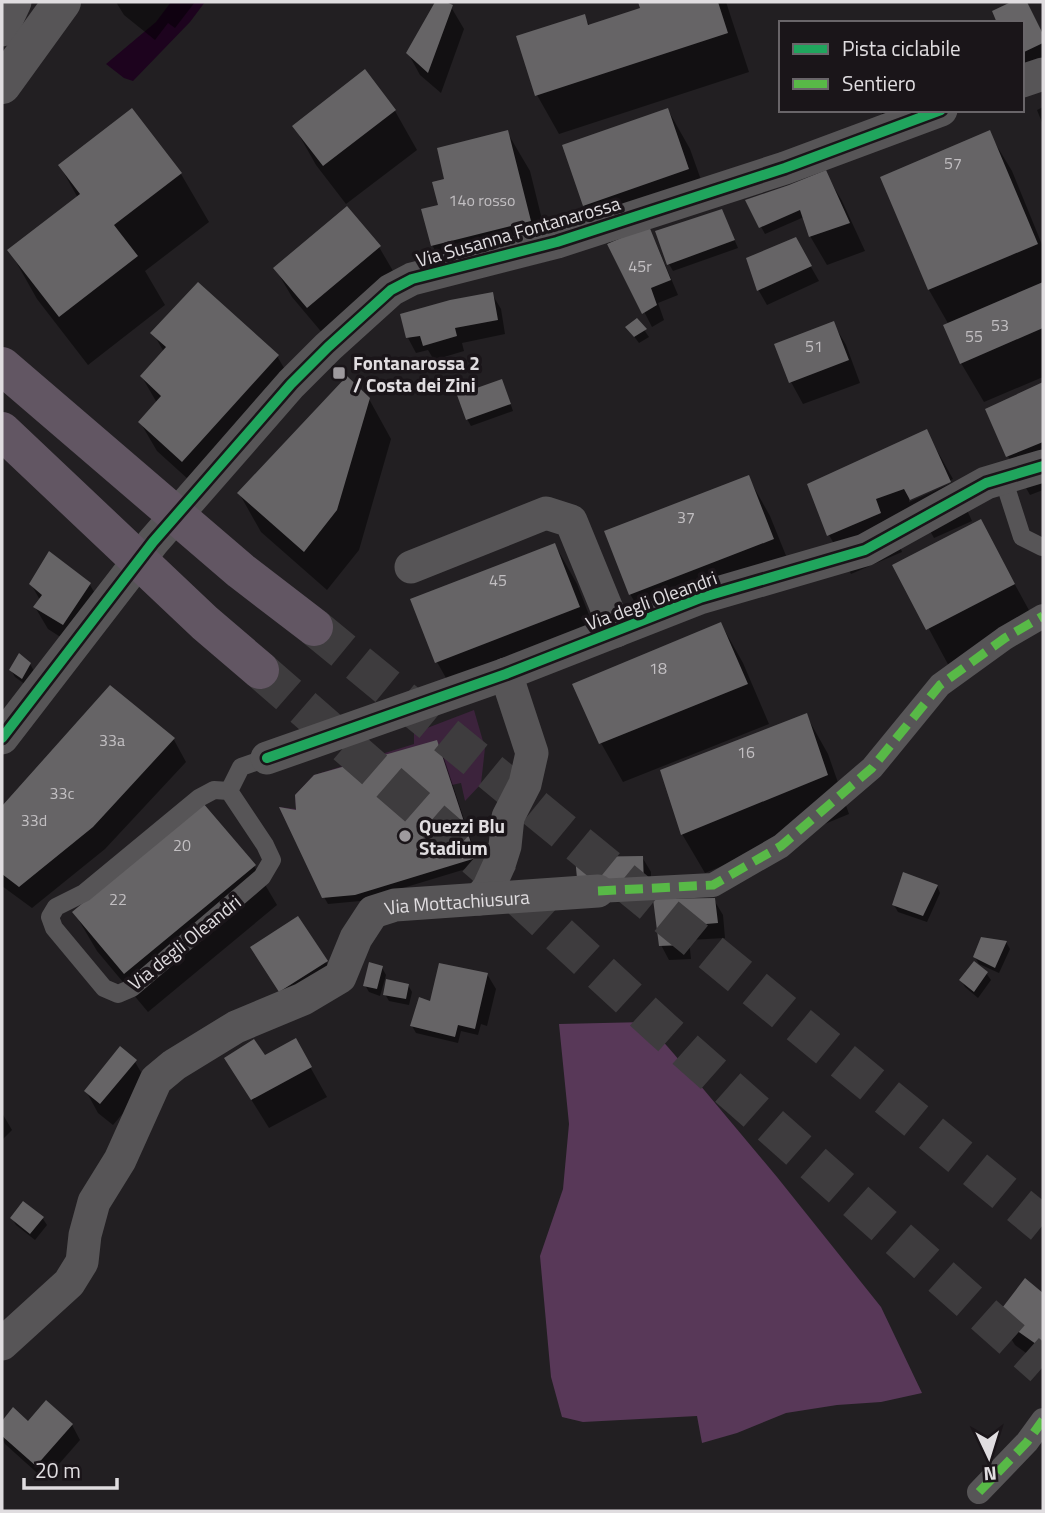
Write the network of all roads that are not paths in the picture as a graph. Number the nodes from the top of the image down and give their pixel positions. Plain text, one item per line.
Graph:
1 (15, 2) edge
2 (62, 2) edge
3 (2, 30) edge
4 (1043, 74) edge
5 (1024, 81) edge
6 (2, 85) edge
7 (936, 112) edge
8 (2, 366) edge
9 (2, 431) edge
10 (1043, 466) edge
11 (1003, 478) junction
12 (1042, 547) edge
13 (411, 567) dead end
14 (1043, 616) edge
15 (314, 627) tunnel mouth
16 (616, 631) junction
17 (260, 670) tunnel mouth
18 (506, 674) junction
19 (2, 738) edge
20 (267, 758) joint
21 (229, 791) junction
22 (598, 891) joint
23 (479, 899) junction
24 (2, 1344) edge
25 (1043, 1420) edge
26 (979, 1492) dead end

1 - 3 street
2 - 6 street
4 - 5 street
7 - 19 street, Via Susanna Fontanarossa
8 - 15 highway
9 - 17 highway
10 - 11 street, Via degli Oleandri
11 - 12 lane
11 - 16 street, Via degli Oleandri
13 - 16 street, Via degli Oleandri
14 - 22 street, Via Mottachiusura
16 - 18 street, Via degli Oleandri
18 - 20 street, Via degli Oleandri
18 - 23 street
20 - 21 lane, Via degli Oleandri
21 - 21 lane, Via degli Oleandri
22 - 23 street, Via Mottachiusura
23 - 24 street, Via Mottachiusura
25 - 26 street

